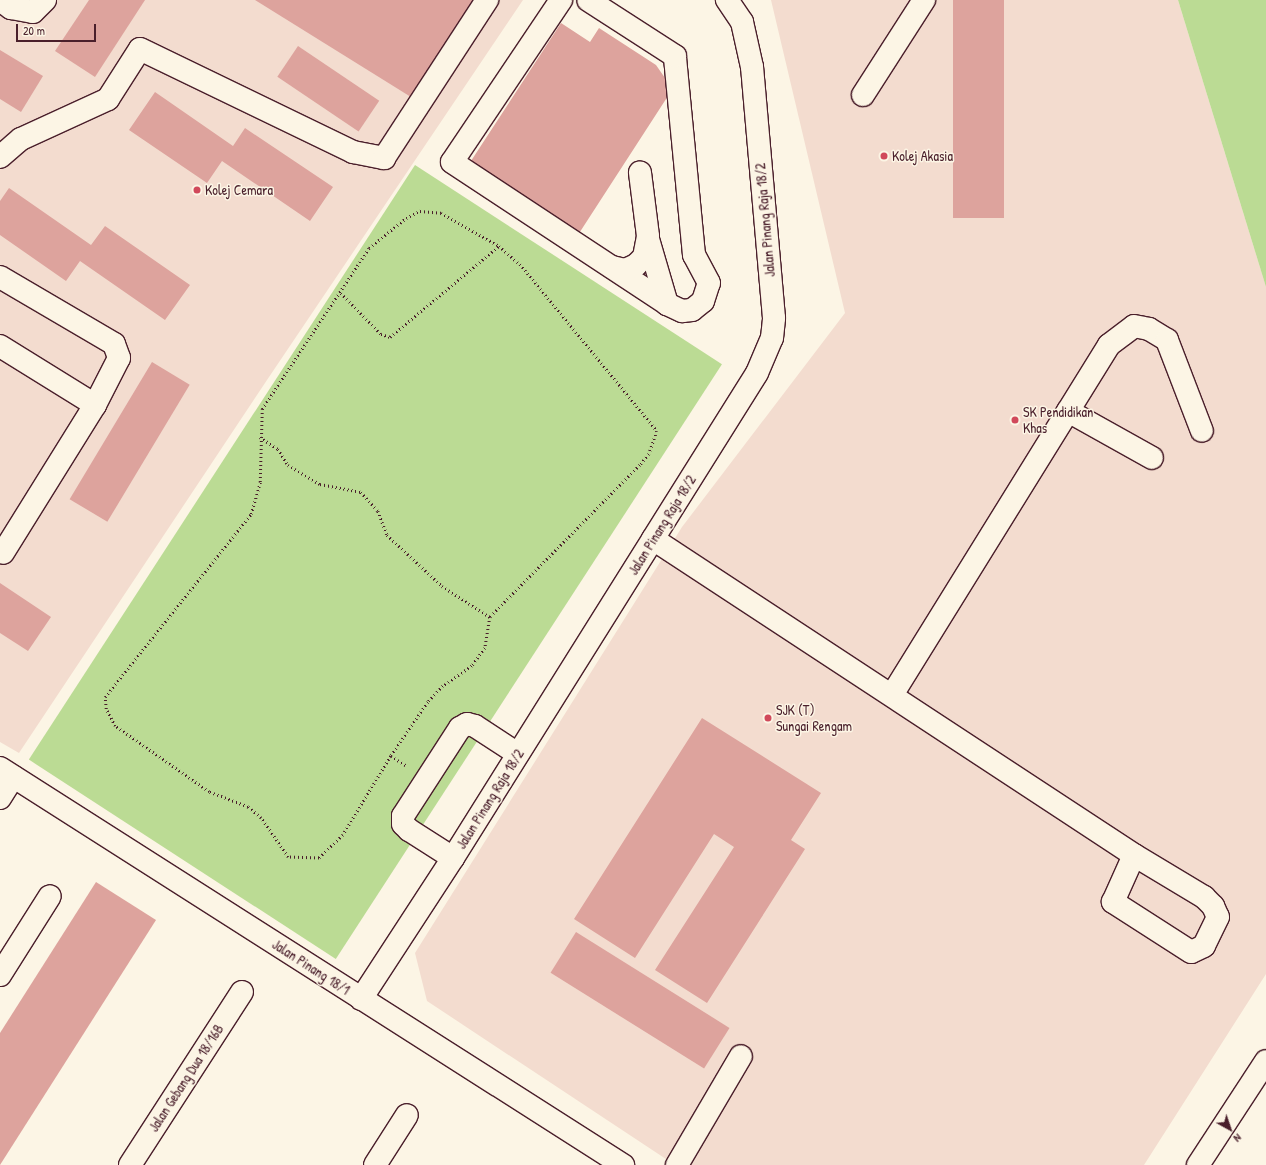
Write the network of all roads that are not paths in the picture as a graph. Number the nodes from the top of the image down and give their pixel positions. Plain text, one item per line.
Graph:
1 (0, 0) edge
2 (45, 0) edge
3 (487, 0) edge
4 (561, 0) edge
5 (588, 0) edge
6 (727, 0) edge
7 (924, 0) edge
8 (614, 7) edge
9 (863, 95) dead end
10 (0, 157) edge
11 (640, 173) dead end
12 (648, 236) junction
13 (612, 267) junction
14 (0, 277) edge
15 (667, 304) junction
16 (0, 346) edge
17 (95, 405) junction
18 (1068, 411) junction
19 (1202, 431) dead end
20 (1152, 458) dead end
21 (653, 539) junction
22 (3, 553) dead end
23 (892, 695) junction
24 (518, 754) junction
25 (7, 773) edge
26 (0, 798) edge
27 (1134, 855) junction
28 (453, 858) junction
29 (50, 896) dead end
30 (0, 974) edge
31 (242, 992) dead end
32 (361, 999) junction
33 (742, 1056) dead end
34 (1266, 1061) edge
35 (407, 1115) dead end
36 (130, 1165) edge
37 (375, 1165) edge
38 (623, 1165) edge
39 (677, 1165) edge
40 (1198, 1165) edge

1 - 2 street
3 - 10 street
4 - 13 street
5 - 8 street
6 - 21 street, Jalan Pinang Raja 18/2
7 - 9 street
8 - 15 street
11 - 12 street
12 - 13 street
12 - 15 street
13 - 15 street
14 - 17 street
16 - 17 street
17 - 22 street
18 - 19 street
18 - 20 street
18 - 23 street
21 - 23 street
21 - 24 street, Jalan Pinang Raja 18/2
23 - 27 street
24 - 28 street, Jalan Pinang Raja 18/2
24 - 28 street
25 - 26 street
25 - 32 street, Jalan Pinang 18/1
27 - 27 street
28 - 32 street, Jalan Pinang Raja 18/2
29 - 30 street
31 - 36 street, Jalan Gebang Dua 18/16B
32 - 38 street, Jalan Pinang 18/1
33 - 39 street
34 - 40 street
35 - 37 street

